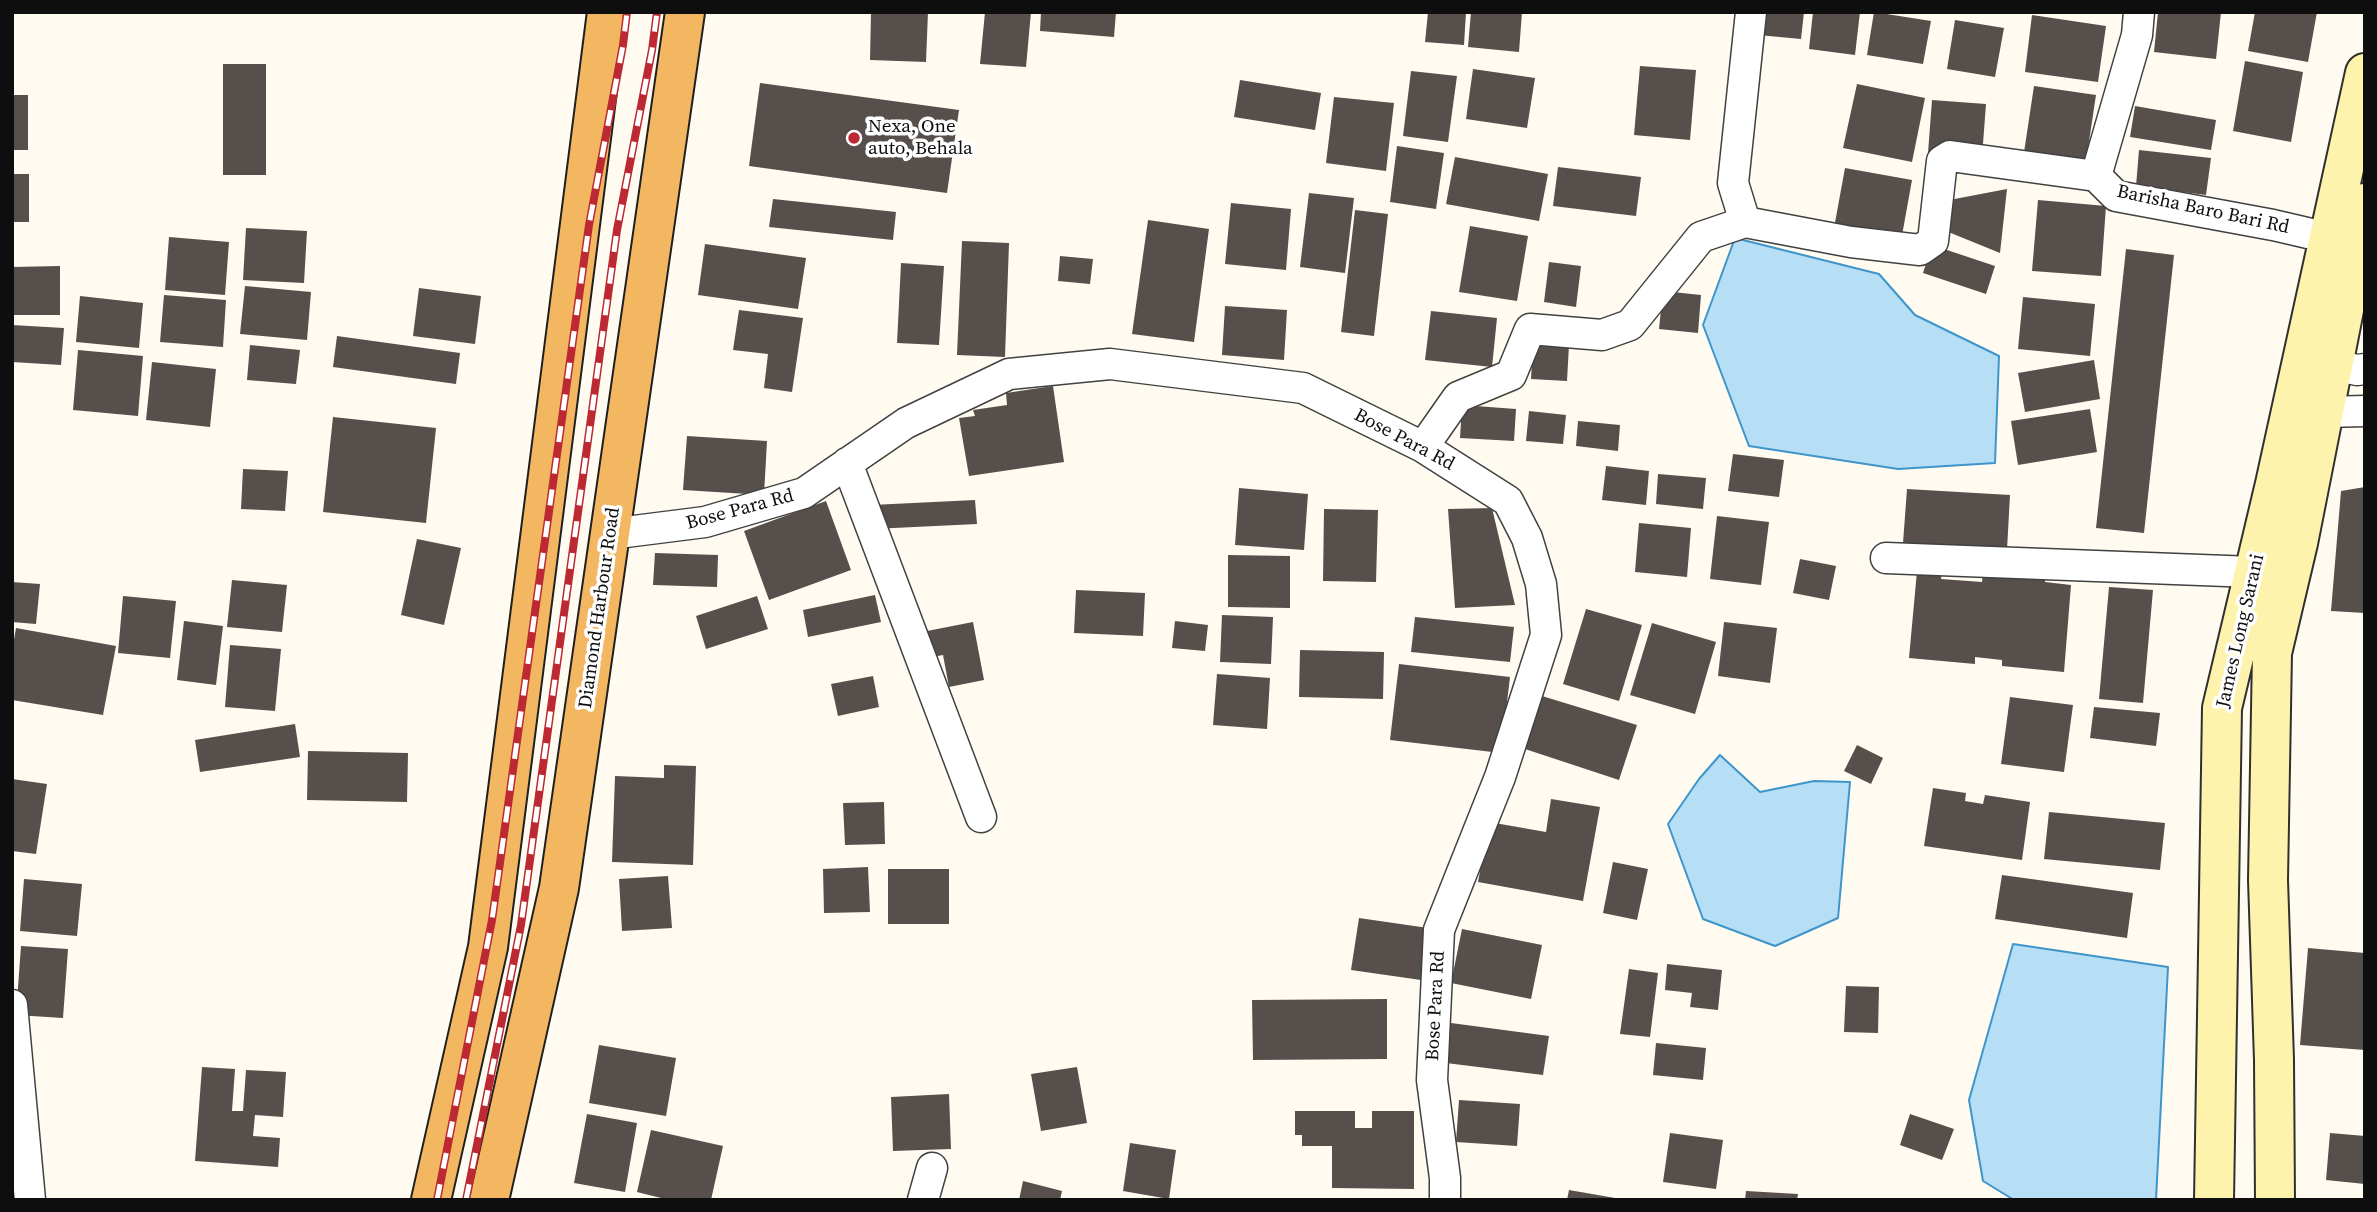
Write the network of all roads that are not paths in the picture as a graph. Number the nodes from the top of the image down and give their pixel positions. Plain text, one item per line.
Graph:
1 (607, 12) edge
2 (685, 12) edge
3 (1751, 12) edge
4 (2138, 12) edge
5 (2365, 74) edge
6 (2096, 176) junction
7 (2365, 203) edge
8 (1745, 222) junction
9 (2329, 238) junction
10 (2349, 367) edge
11 (2365, 411) edge
12 (2324, 412) junction
13 (1423, 447) junction
14 (848, 463) junction
15 (610, 534) junction
16 (1886, 558) dead end
17 (2253, 572) junction
18 (981, 817) dead end
19 (12, 1005) edge
20 (932, 1168) dead end
21 (30, 1200) edge
22 (431, 1200) edge
23 (489, 1200) edge
24 (923, 1200) edge
25 (1445, 1200) edge
26 (2214, 1200) edge
27 (2275, 1200) edge

1 - 22 highway
2 - 15 highway, Diamond Harbour Road
3 - 8 street
4 - 6 street
5 - 9 main road, James Long Sarani
6 - 8 street, Barisha Baro Bari Rd
6 - 9 street, Barisha Baro Bari Rd
7 - 10 main road
8 - 13 street
9 - 17 main road, James Long Sarani
10 - 12 main road
11 - 12 street
12 - 27 main road
13 - 14 street, Bose Para Rd
13 - 25 street, Bose Para Rd
14 - 15 street, Bose Para Rd
14 - 18 street
15 - 23 highway, Diamond Harbour Road
16 - 17 street
17 - 26 main road, James Long Sarani
19 - 21 street
20 - 24 street

